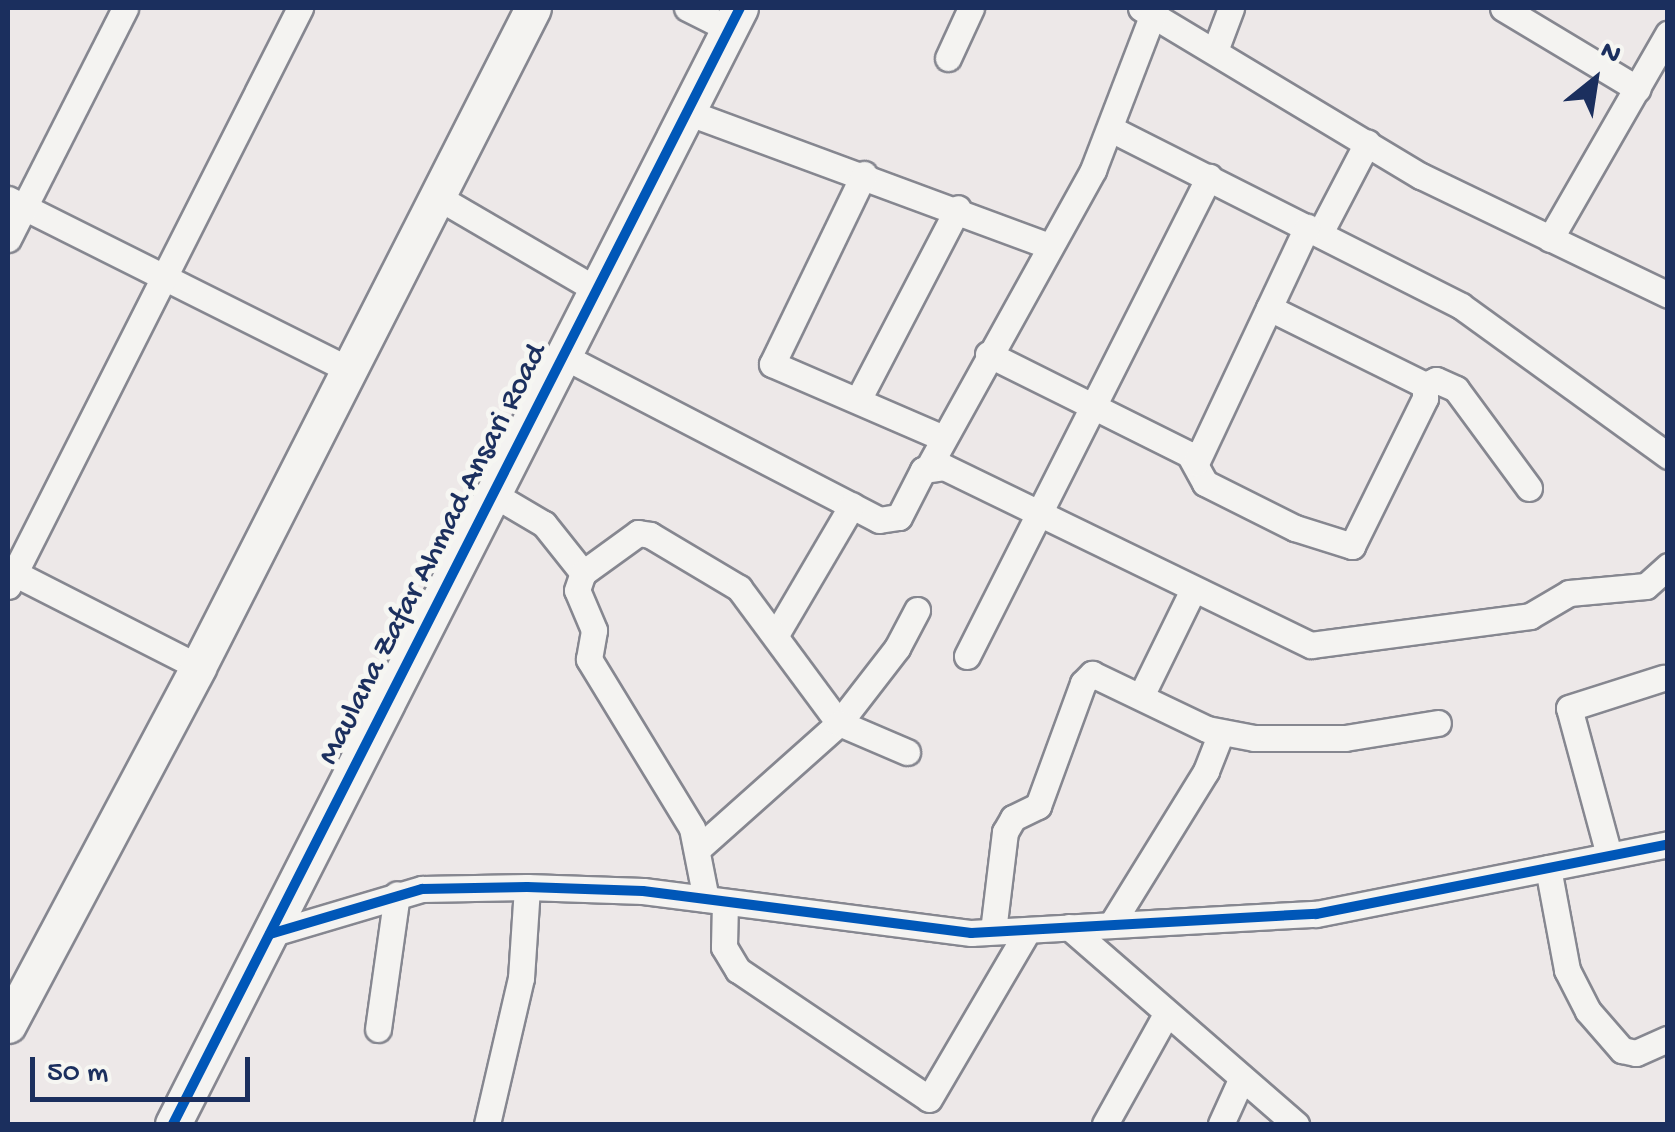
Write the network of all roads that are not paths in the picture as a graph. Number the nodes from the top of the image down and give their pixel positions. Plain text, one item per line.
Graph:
1 (125, 8) edge
2 (300, 8) edge
3 (533, 8) edge
4 (687, 8) edge
5 (970, 8) edge
6 (1231, 8) edge
7 (1511, 10) edge
8 (1147, 11) edge
9 (734, 18) edge
10 (1668, 34) edge
11 (1216, 48) junction
12 (948, 58) dead end
13 (1638, 89) junction
14 (687, 112) junction
15 (1111, 129) junction
16 (1368, 143) junction
17 (864, 174) junction
18 (1208, 178) junction
19 (436, 196) junction
20 (16, 203) edge
21 (958, 208) junction
22 (1313, 230) junction
23 (8, 239) edge
24 (1550, 239) junction
25 (1050, 246) junction
26 (164, 277) junction
27 (596, 290) junction
28 (1668, 295) edge
29 (1269, 308) junction
30 (988, 354) junction
31 (563, 356) junction
32 (347, 369) junction
33 (1425, 386) junction
34 (858, 400) junction
35 (1091, 405) junction
36 (941, 436) junction
37 (1668, 456) edge
38 (1196, 463) junction
39 (928, 468) junction
40 (1529, 488) dead end
41 (492, 494) junction
42 (852, 505) junction
43 (1036, 512) junction
44 (1668, 566) edge
45 (583, 572) junction
46 (10, 576) edge
47 (1193, 590) junction
48 (916, 610) dead end
49 (777, 633) junction
50 (967, 656) dead end
51 (198, 667) junction
52 (1664, 678) dead end
53 (1141, 696) junction
54 (838, 723) junction
55 (1438, 723) dead end
56 (1220, 733) junction
57 (907, 752) dead end
58 (1668, 844) edge
59 (700, 847) junction
60 (1609, 855) junction
61 (1548, 868) junction
62 (527, 886) junction
63 (397, 894) junction
64 (715, 900) junction
65 (1111, 925) junction
66 (1069, 927) junction
67 (1028, 930) junction
68 (994, 931) junction
69 (270, 934) junction
70 (1165, 1016) junction
71 (8, 1025) edge
72 (378, 1028) dead end
73 (1668, 1039) edge
74 (1241, 1080) junction
75 (173, 1124) edge
76 (487, 1124) edge
77 (1106, 1124) edge
78 (1222, 1124) edge
79 (1296, 1124) edge

1 - 20 street
2 - 26 street
3 - 19 street
4 - 9 street
5 - 12 street
6 - 11 street
7 - 13 street
8 - 11 street
8 - 15 street
9 - 14 street, Maulana Zafar Ahmad Ansari Road
10 - 13 street
11 - 16 street
13 - 24 street
14 - 17 street
14 - 27 street, Maulana Zafar Ahmad Ansari Road
15 - 18 street
15 - 25 street
16 - 22 street
16 - 24 street
17 - 21 street
17 - 34 street
18 - 22 street
18 - 35 street
19 - 27 street
19 - 32 street
20 - 23 street
20 - 26 street
21 - 25 street
21 - 34 street
22 - 29 street
22 - 37 street
24 - 28 street
25 - 30 street
26 - 32 street
26 - 46 street
27 - 31 street, Maulana Zafar Ahmad Ansari Road
29 - 33 street
29 - 38 street
30 - 35 street
30 - 36 street
31 - 41 street, Maulana Zafar Ahmad Ansari Road
31 - 42 street
32 - 51 street
33 - 38 street
33 - 40 street
34 - 36 street
35 - 38 street
35 - 43 street
36 - 39 street
39 - 42 street
39 - 43 street
41 - 45 street
41 - 69 street, Maulana Zafar Ahmad Ansari Road
42 - 49 street
43 - 47 street
43 - 50 street
44 - 47 street
45 - 49 street
45 - 59 street
46 - 51 street
47 - 53 street
48 - 54 street
49 - 54 street
51 - 71 street
52 - 60 street
53 - 56 street
53 - 68 street
54 - 57 street
54 - 59 street
55 - 56 street
56 - 65 street
58 - 60 street
59 - 64 street
60 - 61 street
61 - 65 street
61 - 73 street
62 - 63 street
62 - 64 street
62 - 76 street
63 - 69 street
63 - 72 street
64 - 67 street
64 - 68 street
65 - 66 street
66 - 67 street
66 - 70 street
67 - 68 street
69 - 75 street, Maulana Zafar Ahmad Ansari Road
70 - 74 street
70 - 77 street
74 - 78 street
74 - 79 street

